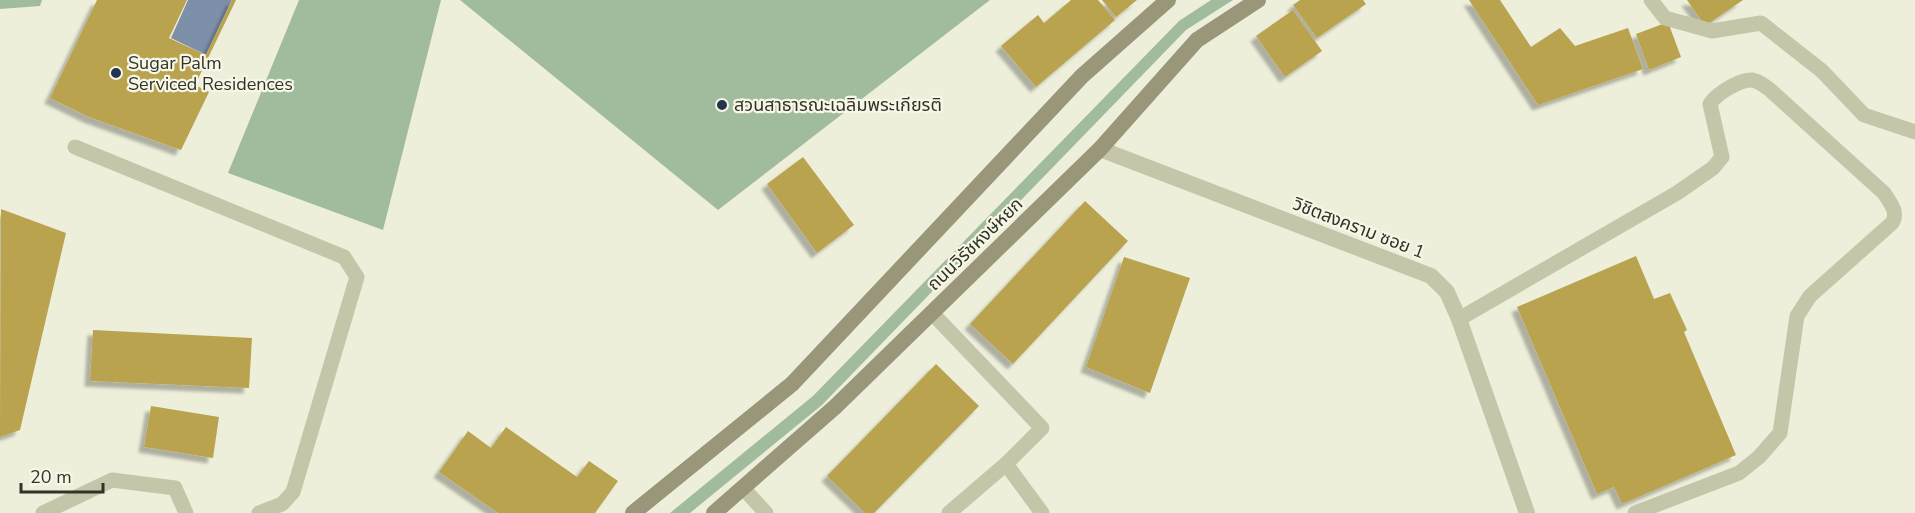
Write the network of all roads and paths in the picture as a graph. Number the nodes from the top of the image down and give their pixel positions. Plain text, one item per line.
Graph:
1 (1168, 0) edge
2 (1258, 0) edge
3 (1651, 0) edge
4 (1915, 132) edge
5 (75, 147) dead end
6 (1100, 149) junction
7 (932, 313) junction
8 (1459, 319) junction
9 (1006, 464) junction
10 (743, 488) junction
11 (43, 513) edge
12 (186, 513) edge
13 (259, 513) edge
14 (633, 513) edge
15 (714, 513) edge
16 (766, 513) edge
17 (949, 513) edge
18 (1042, 513) edge
19 (1527, 513) edge
20 (1635, 513) edge

1 - 14 main road, ถนนวิรัชหงษ์หยก
2 - 6 main road, ถนนวิรัชหงษ์หยก
3 - 4 lane
5 - 13 lane
6 - 7 main road, ถนนวิรัชหงษ์หยก
6 - 8 street, วิชิตสงคราม ซอย 1
7 - 9 lane
7 - 10 main road, ถนนวิรัชหงษ์หยก
8 - 19 street, วิชิตสงคราม ซอย 1
8 - 20 lane
9 - 17 lane
9 - 18 lane
10 - 15 main road, ถนนวิรัชหงษ์หยก
10 - 16 lane
11 - 12 lane

